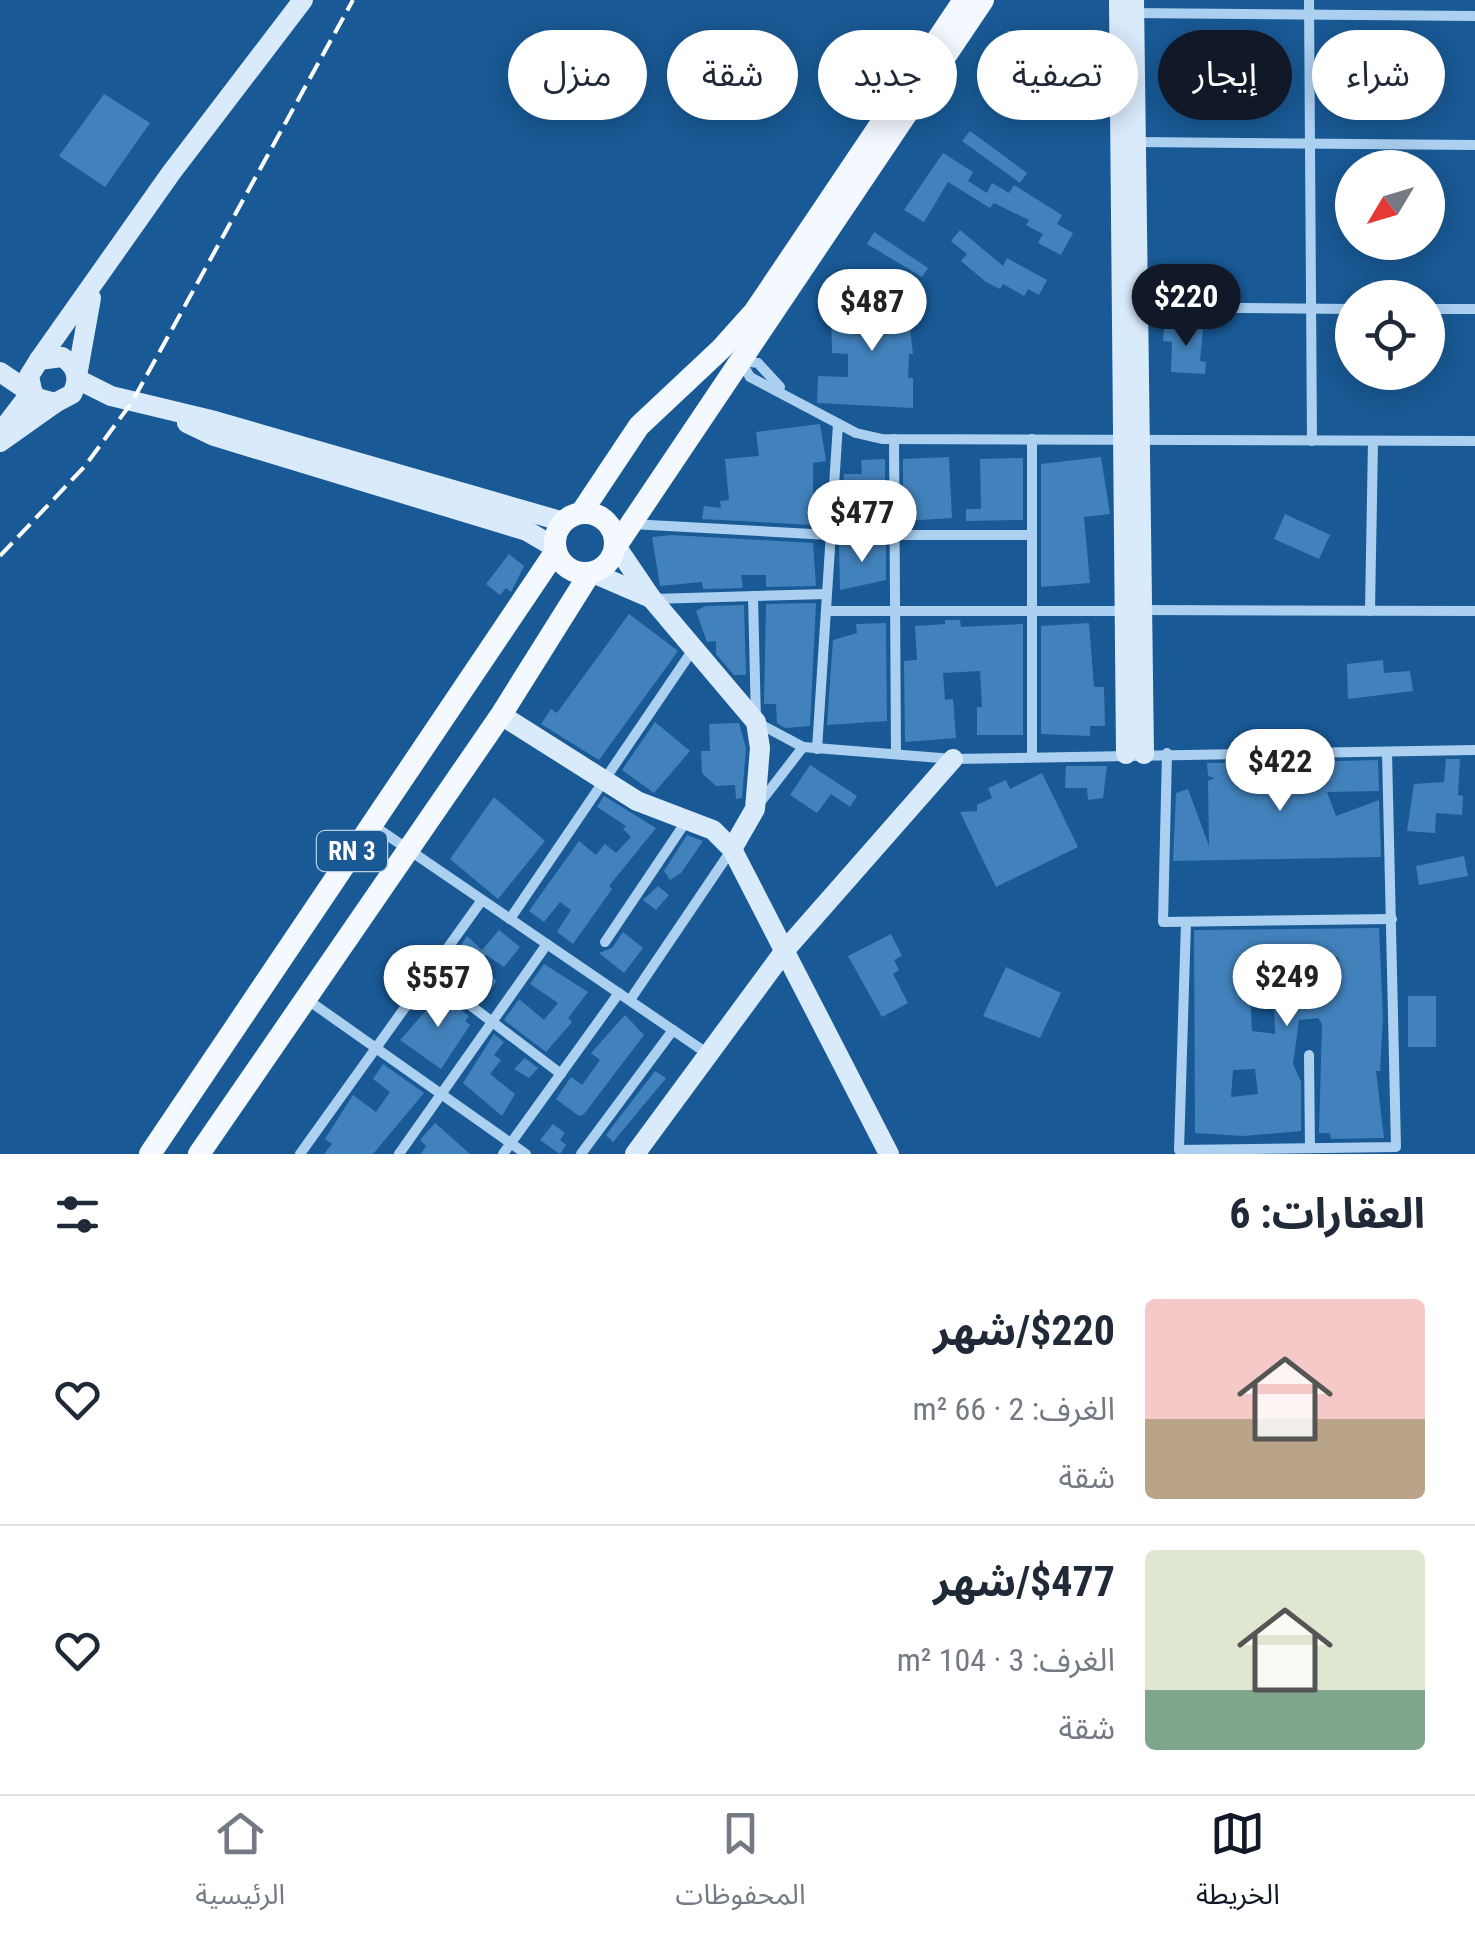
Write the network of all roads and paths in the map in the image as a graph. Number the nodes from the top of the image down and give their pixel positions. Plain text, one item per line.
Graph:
1 (303, 0) edge
2 (964, 0) edge
3 (983, 0) edge
4 (1309, 0) edge
5 (1127, 6) edge
6 (1310, 14) junction
7 (1475, 16) edge
8 (1312, 141) junction
9 (1127, 142) junction
10 (1475, 145) edge
11 (94, 287) junction
12 (1139, 307) junction
13 (1311, 309) junction
14 (1335, 309) edge
15 (1445, 309) edge
16 (1475, 309) edge
17 (731, 355) junction
18 (0, 358) edge
19 (37, 361) junction
20 (0, 372) edge
21 (70, 388) junction
22 (32, 391) junction
23 (149, 405) junction
24 (838, 424) junction
25 (0, 433) edge
26 (1131, 438) junction
27 (894, 439) junction
28 (1032, 439) junction
29 (1312, 440) junction
30 (0, 442) edge
31 (1373, 442) junction
32 (1475, 442) edge
33 (572, 518) junction
34 (631, 524) junction
35 (830, 534) junction
36 (897, 535) junction
37 (1030, 535) junction
38 (616, 546) junction
39 (556, 550) junction
40 (592, 573) junction
41 (826, 594) junction
42 (753, 596) junction
43 (652, 599) junction
44 (826, 610) junction
45 (898, 610) junction
46 (1030, 610) junction
47 (1132, 610) junction
48 (1370, 611) junction
49 (1475, 611) edge
50 (694, 648) junction
51 (501, 714) junction
52 (756, 722) junction
53 (803, 747) junction
54 (817, 749) junction
55 (1475, 750) edge
56 (1388, 752) junction
57 (1167, 753) junction
58 (896, 754) junction
59 (1135, 754) junction
60 (1032, 757) junction
61 (953, 758) junction
62 (604, 782) junction
63 (755, 809) junction
64 (687, 820) junction
65 (370, 824) junction
66 (408, 848) junction
67 (732, 849) junction
68 (482, 900) junction
69 (510, 919) junction
70 (1392, 919) junction
71 (1186, 922) junction
72 (604, 942) dead end
73 (547, 944) junction
74 (786, 950) junction
75 (428, 974) junction
76 (304, 997) junction
77 (624, 997) junction
78 (493, 1020) junction
79 (672, 1030) junction
80 (375, 1047) junction
81 (708, 1054) junction
82 (1309, 1055) dead end
83 (561, 1074) junction
84 (441, 1094) junction
85 (510, 1143) junction
86 (1310, 1148) junction
87 (209, 1150) edge
88 (1180, 1152) edge
89 (150, 1154) edge
90 (300, 1154) edge
91 (398, 1154) edge
92 (503, 1154) edge
93 (526, 1154) edge
94 (581, 1154) edge
95 (635, 1154) edge
96 (889, 1154) edge

1 - 11 street
2 - 17 main road
3 - 17 main road
4 - 6 street
5 - 6 street
5 - 9 street
6 - 7 street
6 - 8 street
8 - 9 street
8 - 10 street
8 - 13 street
9 - 12 street
9 - 26 street
11 - 19 street
11 - 21 street
12 - 13 street
12 - 26 street
13 - 14 street
13 - 29 street
15 - 16 street
17 - 24 street
17 - 33 main road
17 - 34 main road
18 - 19 street
19 - 21 street
19 - 22 street
20 - 22 street
21 - 22 street
21 - 23 street
21 - 30 street
22 - 25 street
23 - 33 street
23 - 39 street
24 - 27 street
24 - 35 street
26 - 28 street
26 - 29 street
26 - 47 street
27 - 28 street
27 - 36 street
28 - 37 street
29 - 31 street
31 - 32 street
31 - 48 street
33 - 38 main road
33 - 39 main road
34 - 35 street
34 - 38 main road
35 - 36 street
35 - 41 street
36 - 37 street
36 - 45 street
37 - 46 street
38 - 40 main road
38 - 43 street
39 - 40 main road
39 - 65 main road, RN 3
40 - 43 street
40 - 51 main road, RN 3
41 - 42 street
41 - 44 street
42 - 43 street
42 - 52 street
43 - 50 street
44 - 45 street
44 - 54 street
45 - 46 street
45 - 58 street
46 - 47 street
46 - 60 street
47 - 48 street
47 - 59 street
48 - 49 street
50 - 52 street
50 - 62 street
51 - 62 street
51 - 66 main road, RN 3
52 - 53 street
52 - 63 street
53 - 54 street
53 - 63 street
54 - 58 street
55 - 56 street
56 - 57 street
56 - 70 street
57 - 59 street
57 - 71 street
58 - 61 street
59 - 60 street
60 - 61 street
61 - 74 street
62 - 64 street
62 - 69 street
63 - 67 street
64 - 67 street
64 - 72 street
65 - 66 street
65 - 89 main road, RN 3
66 - 68 street
66 - 76 main road, RN 3
67 - 74 street
67 - 77 street
68 - 69 street
68 - 75 street
69 - 73 street
70 - 71 street
70 - 86 street
71 - 88 street
73 - 77 street
73 - 78 street
74 - 81 street
74 - 96 street
75 - 78 street
75 - 80 street
76 - 80 street
76 - 87 main road, RN 3
77 - 79 street
77 - 83 street
78 - 83 street
78 - 84 street
79 - 81 street
79 - 94 street
80 - 84 street
80 - 90 street
81 - 95 street
82 - 86 street
83 - 85 street
84 - 85 street
84 - 91 street
85 - 92 street
85 - 93 street
86 - 88 street

